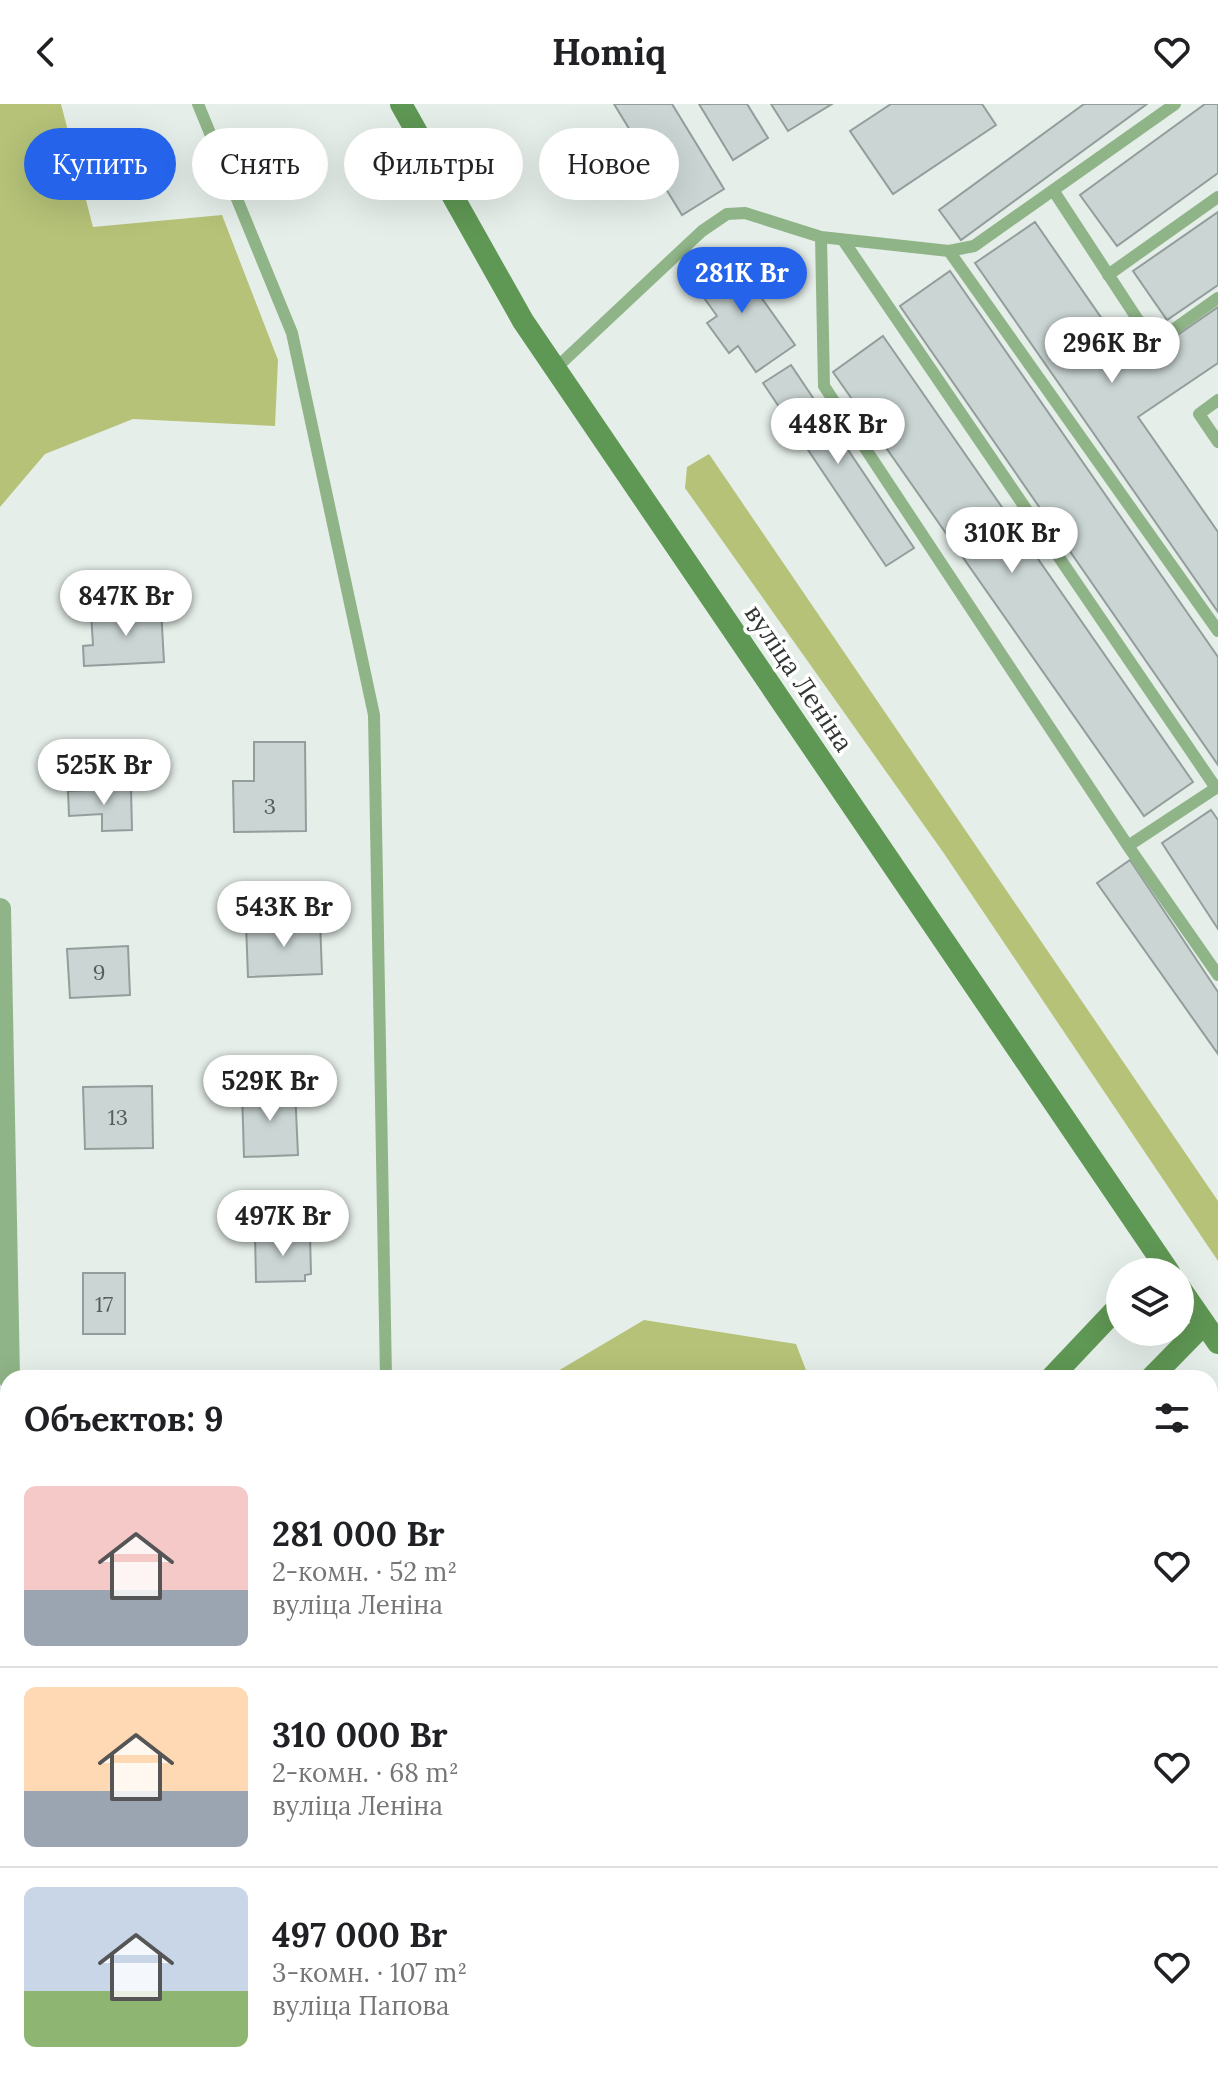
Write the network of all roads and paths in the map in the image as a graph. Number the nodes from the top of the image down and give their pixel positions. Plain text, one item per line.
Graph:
1 (198, 104) edge
2 (401, 104) edge
3 (1175, 104) edge
4 (1053, 190) junction
5 (1218, 197) edge
6 (821, 237) junction
7 (843, 240) junction
8 (949, 251) junction
9 (1108, 275) junction
10 (1218, 298) edge
11 (555, 369) junction
12 (1218, 400) edge
13 (1218, 442) edge
14 (1218, 631) edge
15 (1217, 789) edge
16 (1128, 846) junction
17 (0, 909) edge
18 (1218, 975) edge
19 (1154, 1258) edge
20 (1194, 1309) edge
21 (1106, 1320) edge
22 (1204, 1324) junction
23 (1218, 1343) edge
24 (9, 1370) edge
25 (386, 1370) edge
26 (1059, 1370) edge
27 (1159, 1370) edge

1 - 25 lane
2 - 11 main road, вуліца Леніна
3 - 4 lane
4 - 8 lane
4 - 9 lane
5 - 9 lane
6 - 7 lane
6 - 11 lane
6 - 16 lane
7 - 8 lane
7 - 15 lane
8 - 14 lane
9 - 10 lane
11 - 19 main road, вуліца Леніна
12 - 13 lane
15 - 16 lane
16 - 18 lane
17 - 24 street
20 - 22 main road
21 - 26 main road
22 - 23 main road
22 - 27 main road

